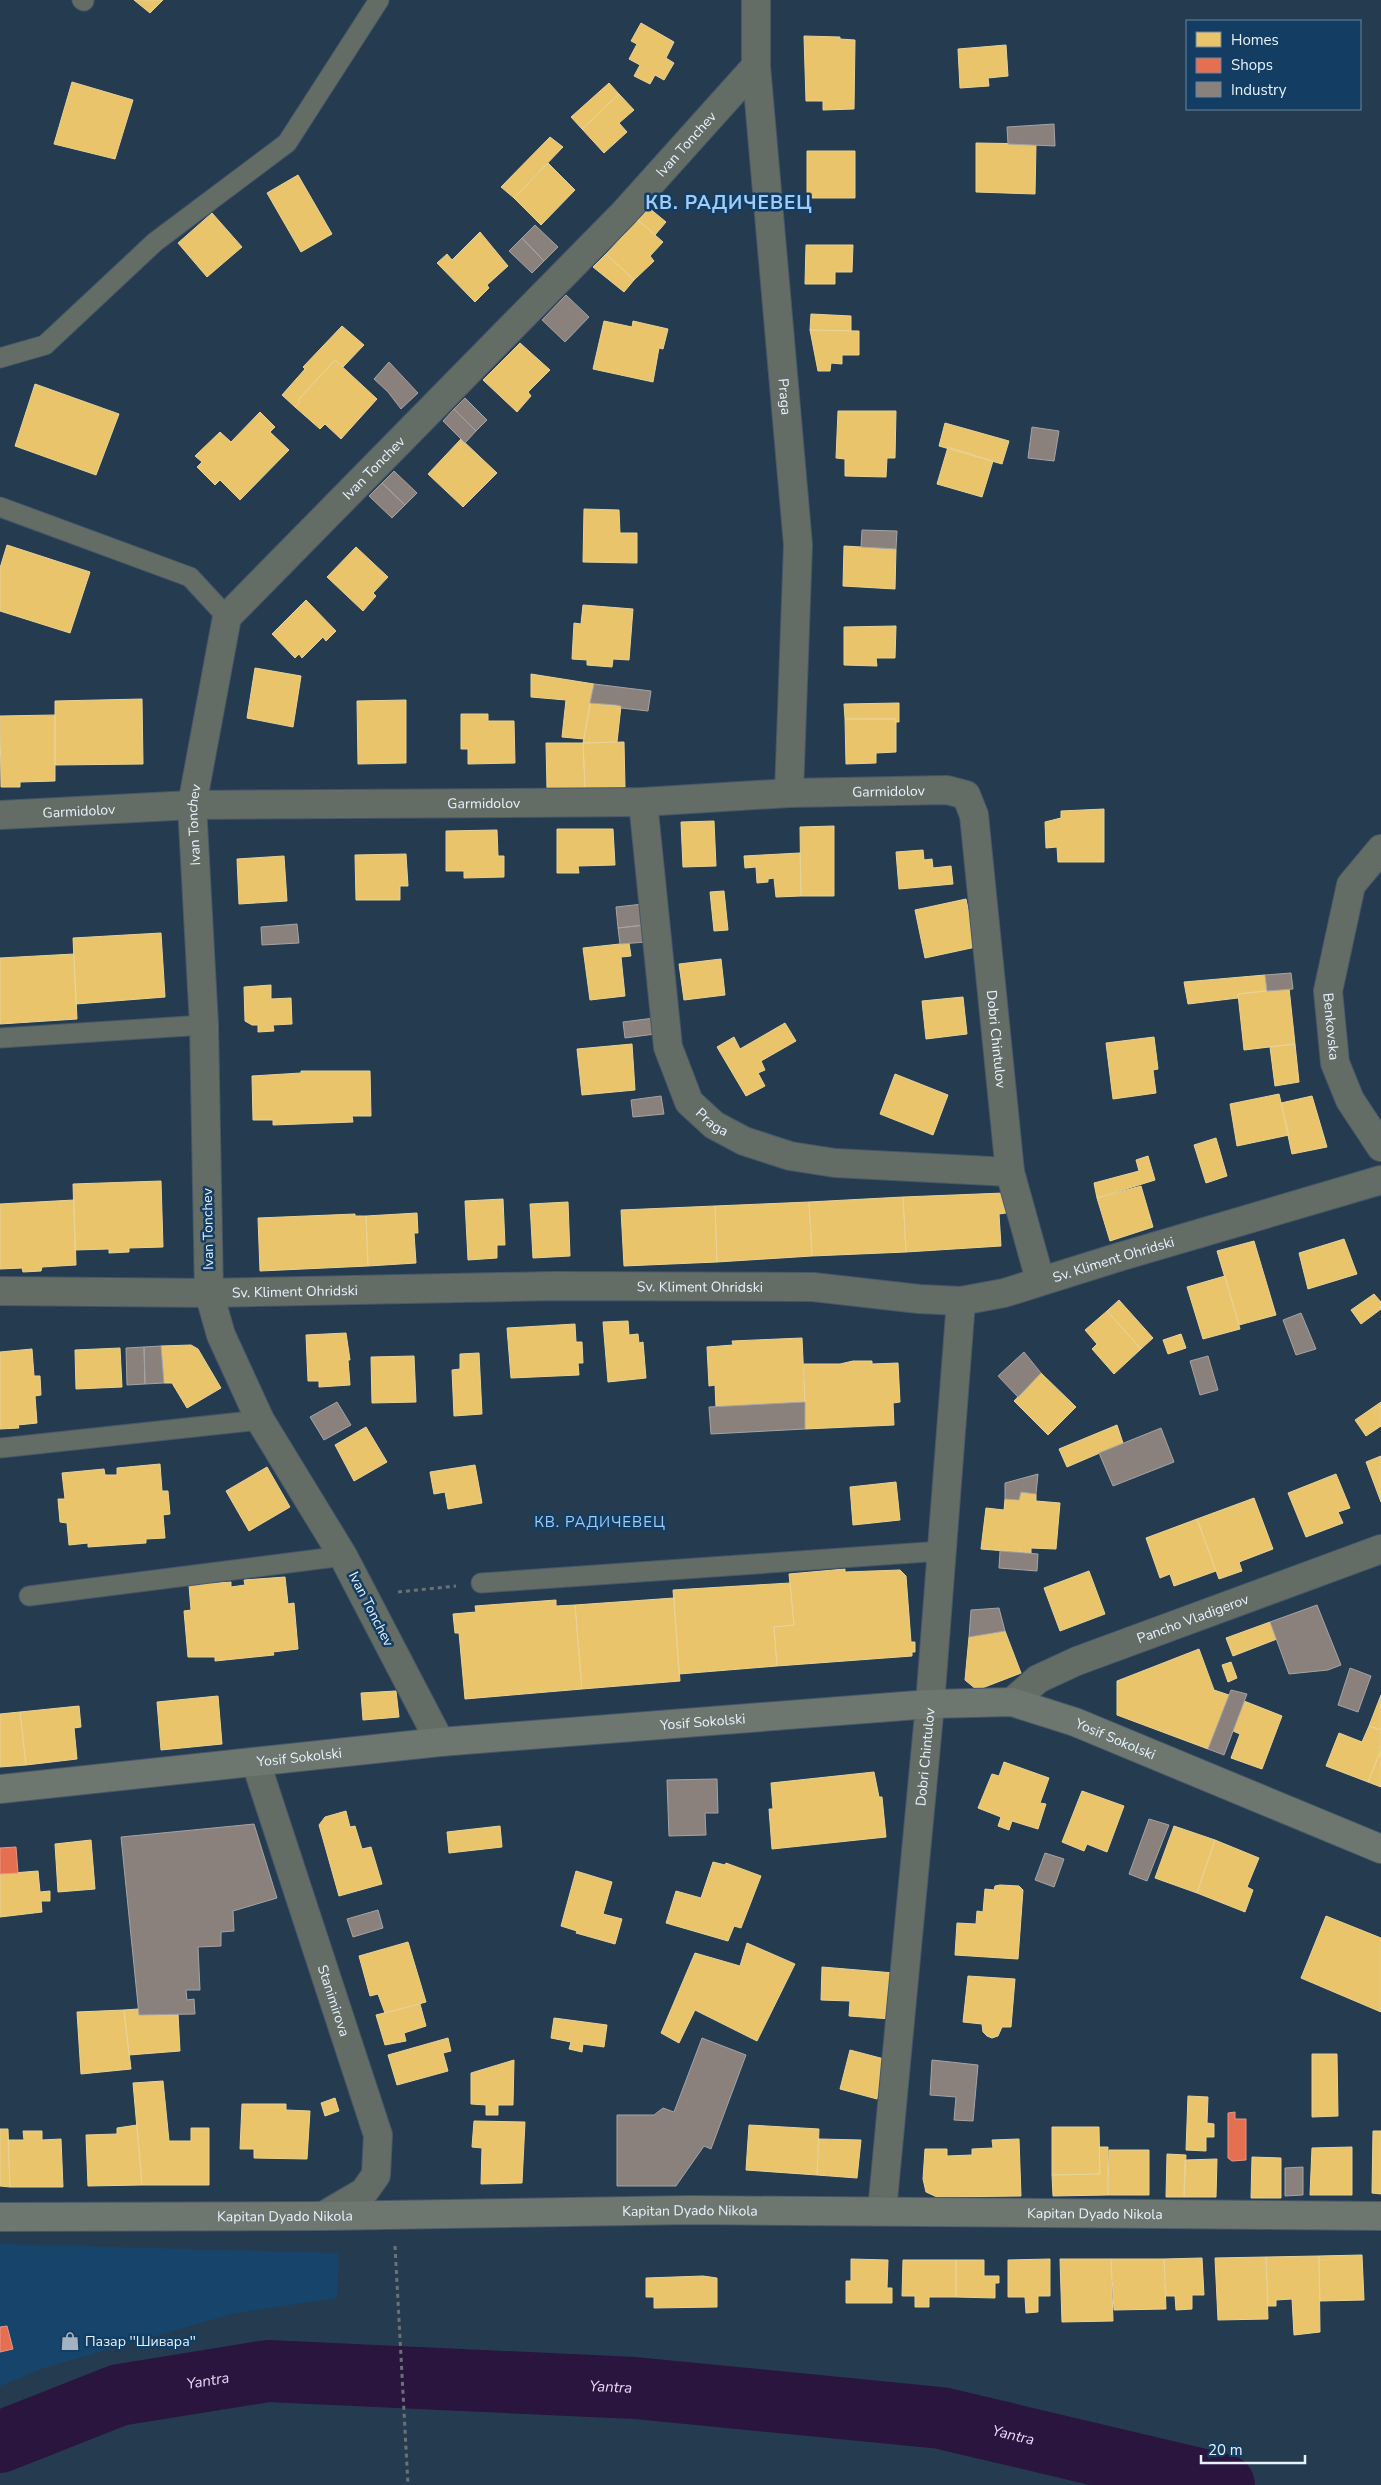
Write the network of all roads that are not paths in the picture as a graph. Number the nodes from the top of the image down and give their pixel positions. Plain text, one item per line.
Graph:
1 (379, 0) edge
2 (756, 0) edge
3 (756, 66) junction
4 (0, 358) edge
5 (0, 507) edge
6 (227, 617) junction
7 (788, 793) junction
8 (966, 795) joint
9 (643, 802) junction
10 (192, 805) junction
11 (0, 815) edge
12 (1381, 849) edge
13 (204, 1025) junction
14 (0, 1038) edge
15 (1381, 1147) edge
16 (1010, 1172) junction
17 (1381, 1180) edge
18 (1040, 1280) junction
19 (0, 1291) edge
20 (209, 1293) junction
21 (961, 1301) junction
22 (260, 1420) junction
23 (0, 1448) edge
24 (1381, 1549) edge
25 (942, 1551) junction
26 (343, 1556) junction
27 (481, 1583) road end
28 (29, 1596) dead end
29 (1012, 1702) junction
30 (930, 1704) junction
31 (440, 1742) junction
32 (256, 1763) junction
33 (0, 1789) edge
34 (1381, 1849) edge
35 (882, 2211) junction
36 (323, 2216) junction
37 (1381, 2216) edge
38 (0, 2217) edge

1 - 4 lane
2 - 3 street, Praga
3 - 6 street, Ivan Tonchev
3 - 7 street, Praga
5 - 6 lane
6 - 10 street, Ivan Tonchev
7 - 8 street, Garmidolov
7 - 9 street, Garmidolov
8 - 16 street, Dobri Chintulov
9 - 10 street, Garmidolov
9 - 16 street, Praga
10 - 11 street, Garmidolov
10 - 13 street, Ivan Tonchev
12 - 15 street, Benkovska
13 - 14 lane
13 - 20 street, Ivan Tonchev
16 - 18 street, Dobri Chintulov
17 - 18 street, Sv. Kliment Ohridski
18 - 21 street, Sv. Kliment Ohridski
19 - 20 street, Sv. Kliment Ohridski
20 - 21 street, Sv. Kliment Ohridski
20 - 22 street, Ivan Tonchev
21 - 25 street, Dobri Chintulov
22 - 23 lane
22 - 26 street, Ivan Tonchev
24 - 29 street, Pancho Vladigerov
25 - 27 lane
25 - 30 street, Dobri Chintulov
26 - 28 lane
26 - 31 street, Ivan Tonchev
29 - 30 street, Yosif Sokolski
29 - 34 street, Yosif Sokolski
30 - 31 street, Yosif Sokolski
30 - 35 street, Dobri Chintulov
31 - 32 street, Yosif Sokolski
32 - 33 street, Yosif Sokolski
32 - 36 street, Stanimirova
35 - 36 street, Kapitan Dyado Nikola
35 - 37 street, Kapitan Dyado Nikola
36 - 38 street, Kapitan Dyado Nikola

